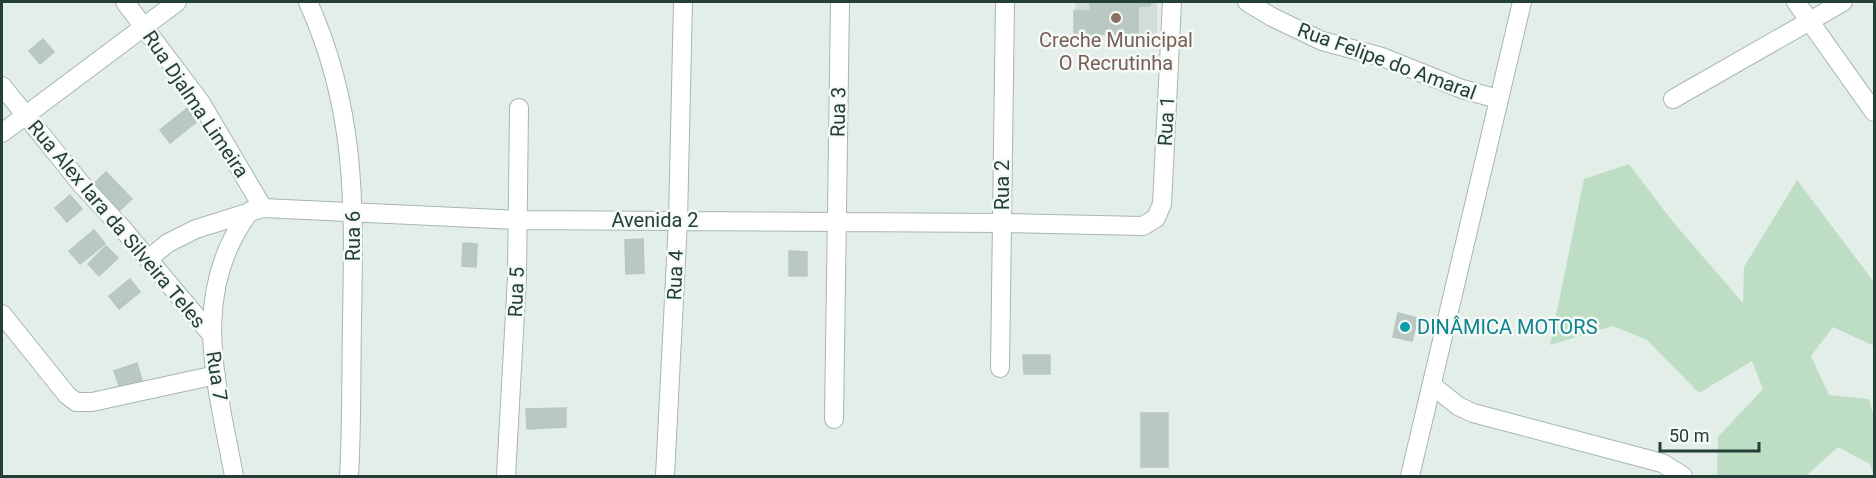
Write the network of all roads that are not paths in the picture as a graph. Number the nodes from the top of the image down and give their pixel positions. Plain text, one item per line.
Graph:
1 (124, 2) edge
2 (177, 2) edge
3 (308, 2) edge
4 (683, 2) edge
5 (840, 2) edge
6 (1005, 2) edge
7 (1172, 2) edge
8 (1246, 2) edge
9 (1521, 2) edge
10 (1796, 2) edge
11 (1843, 2) edge
12 (1810, 22) junction
13 (143, 24) junction
14 (2, 86) edge
15 (1498, 99) junction
16 (1673, 99) dead end
17 (519, 108) dead end
18 (1875, 112) edge
19 (24, 115) junction
20 (2, 133) edge
21 (1162, 204) joint
22 (257, 210) junction
23 (354, 213) junction
24 (518, 220) junction
25 (678, 220) junction
26 (836, 222) junction
27 (1001, 223) junction
28 (148, 259) junction
29 (2, 314) edge
30 (211, 334) junction
31 (1000, 368) dead end
32 (216, 375) junction
33 (1432, 385) junction
34 (834, 419) dead end
35 (234, 477) edge
36 (349, 477) edge
37 (506, 477) edge
38 (665, 477) edge
39 (1410, 477) edge
40 (1683, 477) edge

1 - 13 street, Rua Djalma Limeira
2 - 13 street
3 - 23 street, Rua 6
4 - 25 street, Rua 4
5 - 26 street, Rua 3
6 - 27 street, Rua 2
7 - 21 street, Rua 1
8 - 15 street, Rua Felipe do Amaral
9 - 15 street
10 - 12 street
11 - 12 street
12 - 16 street
12 - 18 street
13 - 19 street
13 - 22 street, Rua Djalma Limeira
14 - 19 street, Rua Alex Iara da Silveira Teles
15 - 33 street
17 - 24 street, Rua 5
19 - 20 street
19 - 28 street, Rua Alex Iara da Silveira Teles
21 - 27 street, Avenida 2
22 - 23 street, Avenida 2
22 - 28 street, Avenida 2
22 - 30 street, Rua 7
23 - 24 street, Avenida 2
23 - 36 street, Rua 6
24 - 25 street, Avenida 2
24 - 37 street, Rua 5
25 - 26 street, Avenida 2
25 - 38 street, Rua 4
26 - 27 street, Avenida 2
26 - 34 street, Rua 3
27 - 31 street, Rua 2
28 - 30 street, Rua Alex Iara da Silveira Teles
29 - 32 street
30 - 32 street, Rua 7
32 - 35 street, Rua 7
33 - 39 street
33 - 40 street

